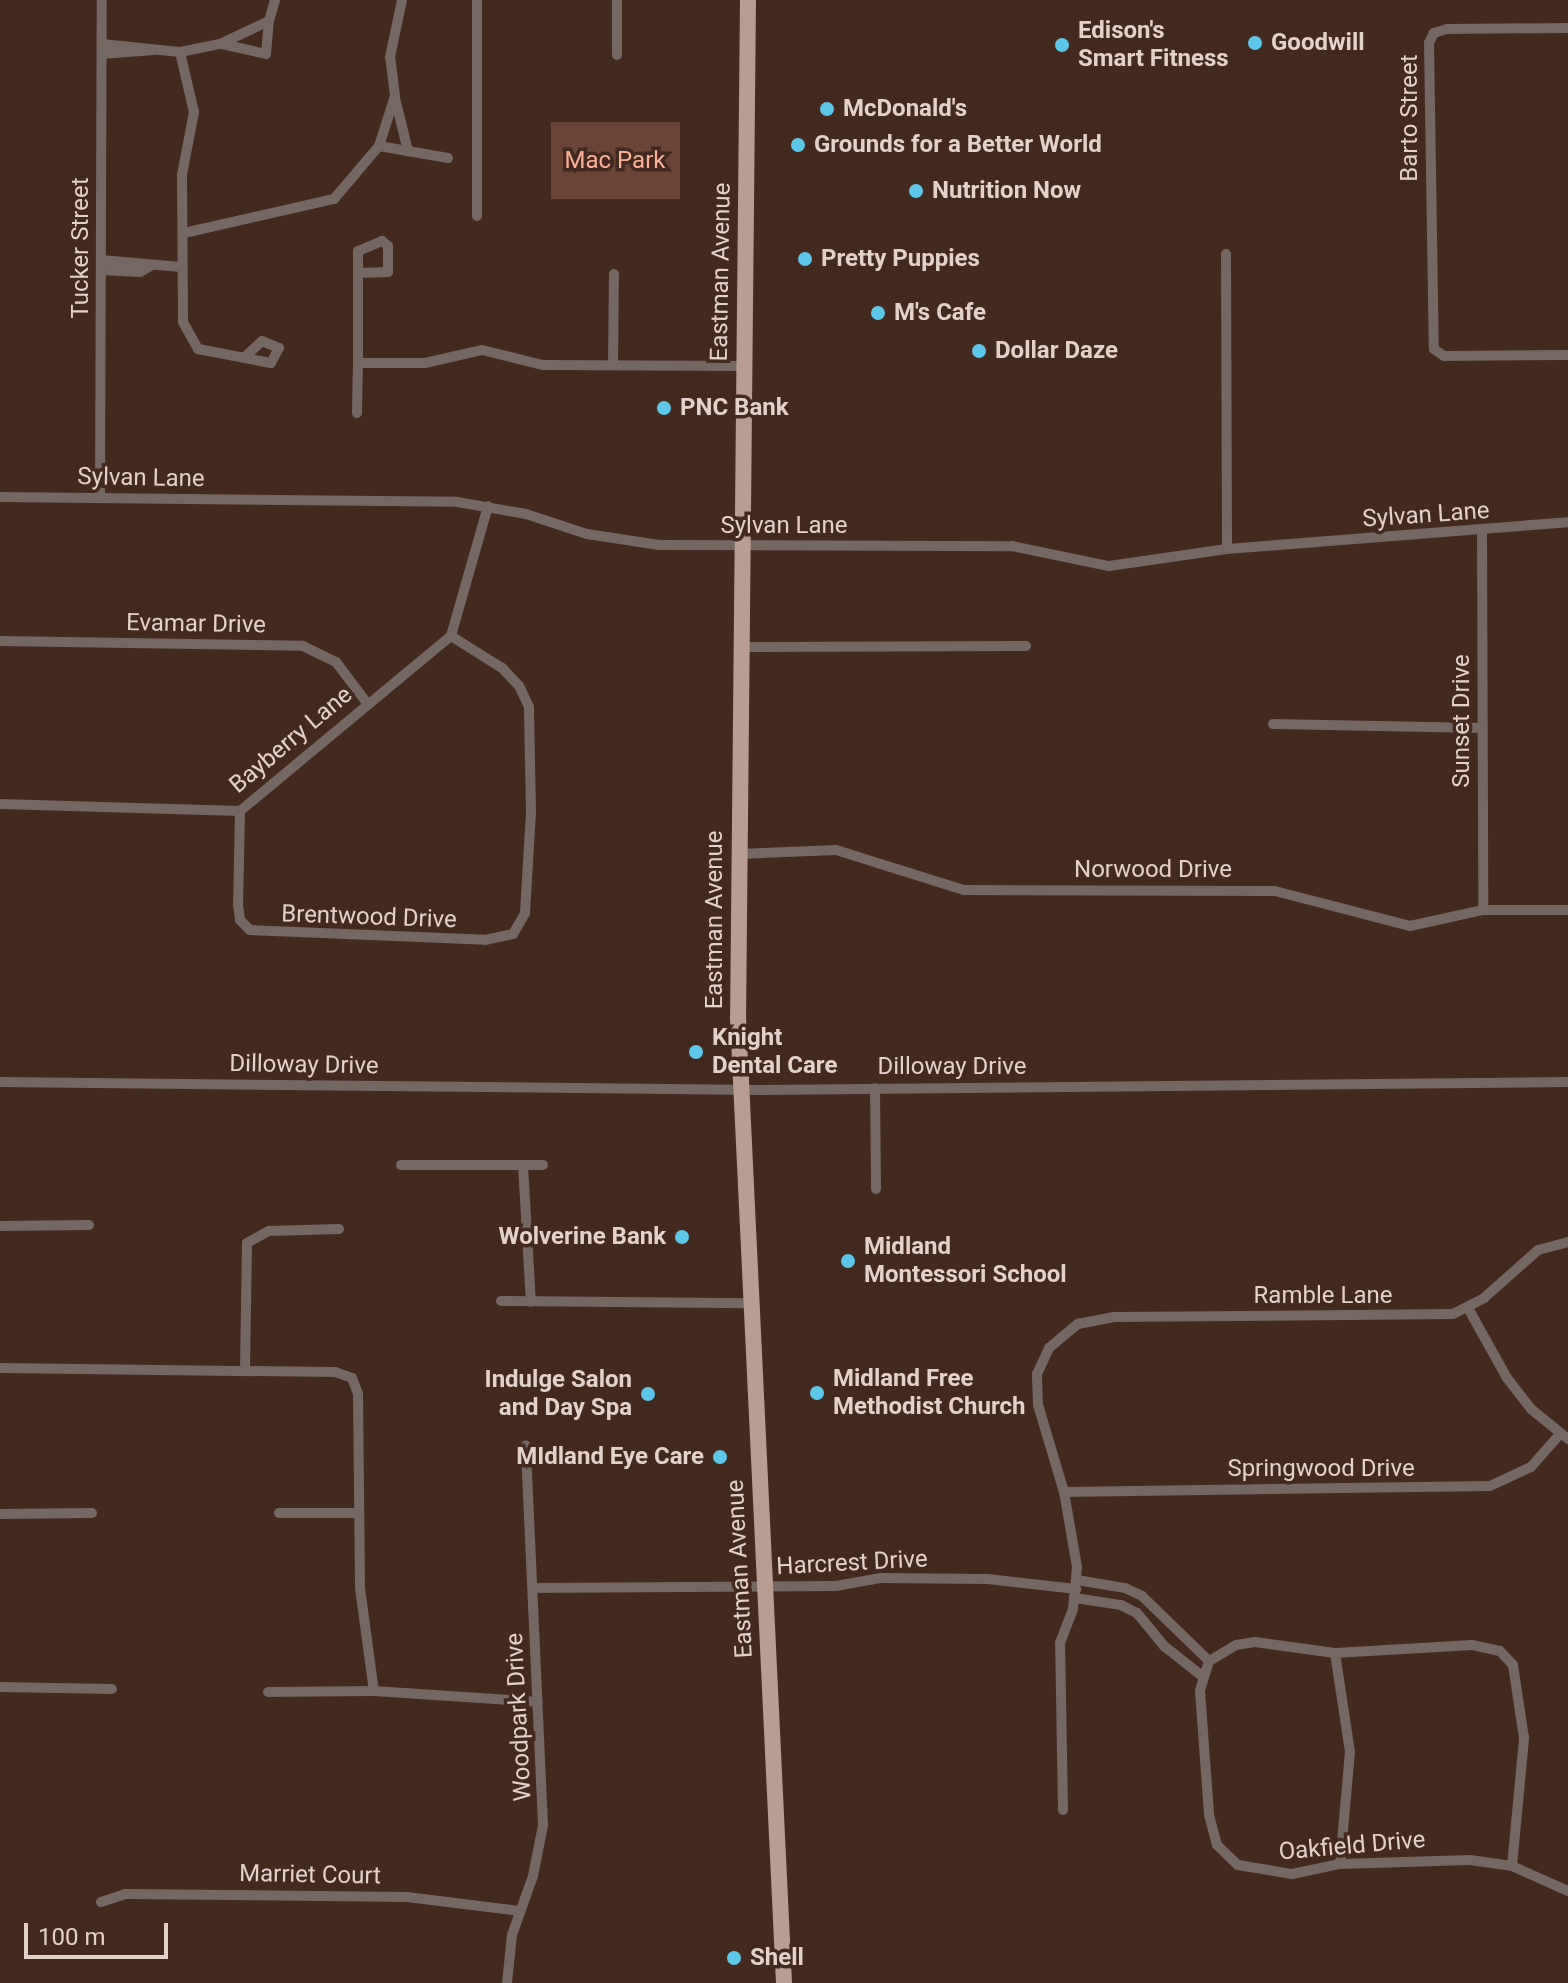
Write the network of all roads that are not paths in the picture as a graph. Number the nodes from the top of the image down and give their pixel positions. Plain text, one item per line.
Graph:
1 (102, 0) edge
2 (275, 0) edge
3 (402, 0) edge
4 (477, 0) edge
5 (617, 0) edge
6 (748, 0) edge
7 (269, 21) junction
8 (1568, 28) edge
9 (220, 44) junction
10 (102, 49) junction
11 (180, 52) junction
12 (617, 55) dead end
13 (395, 96) junction
14 (379, 146) junction
15 (408, 151) junction
16 (448, 158) dead end
17 (477, 216) dead end
18 (184, 233) junction
19 (1226, 254) dead end
20 (101, 265) junction
21 (181, 267) junction
22 (358, 273) dead end
23 (614, 274) dead end
24 (247, 355) dead end
25 (1568, 355) edge
26 (358, 363) junction
27 (613, 365) junction
28 (744, 366) junction
29 (357, 413) dead end
30 (0, 497) edge
31 (100, 497) junction
32 (488, 506) junction
33 (1568, 522) edge
34 (1482, 531) junction
35 (742, 546) junction
36 (1227, 549) junction
37 (451, 636) junction
38 (0, 641) edge
39 (1026, 646) dead end
40 (741, 647) junction
41 (367, 703) junction
42 (1273, 724) dead end
43 (1482, 728) junction
44 (0, 804) edge
45 (240, 811) junction
46 (738, 854) junction
47 (1483, 910) junction
48 (1568, 910) edge
49 (0, 1082) edge
50 (1568, 1082) edge
51 (875, 1088) junction
52 (741, 1090) junction
53 (401, 1165) dead end
54 (523, 1165) junction
55 (543, 1165) dead end
56 (876, 1189) dead end
57 (89, 1225) dead end
58 (0, 1226) edge
59 (339, 1229) dead end
60 (1568, 1242) edge
61 (501, 1301) dead end
62 (531, 1302) junction
63 (751, 1303) junction
64 (1468, 1308) junction
65 (0, 1368) edge
66 (245, 1370) junction
67 (1564, 1437) edge
68 (526, 1445) dead end
69 (1064, 1492) junction
70 (92, 1513) dead end
71 (279, 1513) dead end
72 (358, 1513) junction
73 (0, 1514) edge
74 (765, 1587) junction
75 (533, 1588) junction
76 (1076, 1589) junction
77 (1335, 1653) junction
78 (1209, 1661) junction
79 (1202, 1676) junction
80 (0, 1687) edge
81 (112, 1689) dead end
82 (374, 1691) junction
83 (268, 1692) dead end
84 (538, 1702) junction
85 (1063, 1810) dead end
86 (1340, 1864) junction
87 (1512, 1866) junction
88 (1568, 1891) edge
89 (101, 1902) dead end
90 (519, 1911) junction
91 (507, 1983) edge
92 (784, 1983) edge

1 - 10 street, Tucker Street
2 - 7 street
3 - 13 street
4 - 17 street
5 - 12 street
6 - 28 main road, Eastman Avenue
7 - 9 street
7 - 9 street
8 - 25 street, Barto Street
9 - 11 street
10 - 11 street
10 - 20 street, Tucker Street
11 - 18 street
13 - 14 street
13 - 15 street
14 - 15 street
14 - 18 street
15 - 16 street
18 - 21 street
19 - 36 street
20 - 21 street
20 - 31 street, Tucker Street
21 - 24 street
22 - 26 street
23 - 27 street
26 - 27 street
26 - 29 street
27 - 28 street
28 - 35 main road, Eastman Avenue
30 - 31 street, Sylvan Lane
31 - 32 street, Sylvan Lane
32 - 35 street, Sylvan Lane
32 - 37 street
33 - 34 street, Sylvan Lane
34 - 36 street, Sylvan Lane
34 - 43 street, Sunset Drive
35 - 36 street, Sylvan Lane
35 - 40 main road, Eastman Avenue
37 - 41 street, Bayberry Lane
37 - 45 street, Brentwood Drive
38 - 41 street, Evamar Drive
39 - 40 street
40 - 46 main road, Eastman Avenue
41 - 45 street, Bayberry Lane
42 - 43 street
43 - 47 street, Sunset Drive
44 - 45 street, Bayberry Lane
46 - 47 street, Norwood Drive
46 - 52 main road, Eastman Avenue
47 - 48 street, Norwood Drive
49 - 52 street, Dilloway Drive
50 - 51 street, Dilloway Drive
51 - 52 street, Dilloway Drive
51 - 56 street
52 - 63 main road, Eastman Avenue
53 - 54 street
54 - 55 street
54 - 62 street
57 - 58 street
59 - 66 street
60 - 64 street
61 - 62 street
62 - 63 street
63 - 74 main road, Eastman Avenue
64 - 67 street
64 - 69 street, Ramble Lane
65 - 66 street
66 - 72 street
67 - 69 street, Springwood Drive
68 - 75 street, Woodpark Drive
69 - 76 street
70 - 73 street
71 - 72 street
72 - 82 street
74 - 75 street, Harcrest Drive
74 - 76 street, Harcrest Drive
74 - 92 main road, Eastman Avenue
75 - 84 street, Woodpark Drive
76 - 78 street
76 - 79 street
76 - 85 street
77 - 78 street
77 - 86 street
77 - 87 street
78 - 79 street, Oakfield Drive
79 - 86 street, Oakfield Drive
80 - 81 street
82 - 83 street
82 - 84 street
84 - 90 street, Woodpark Drive
86 - 87 street, Oakfield Drive
87 - 88 street, Oakfield Drive
89 - 90 street, Marriet Court
90 - 91 street, Woodpark Drive

